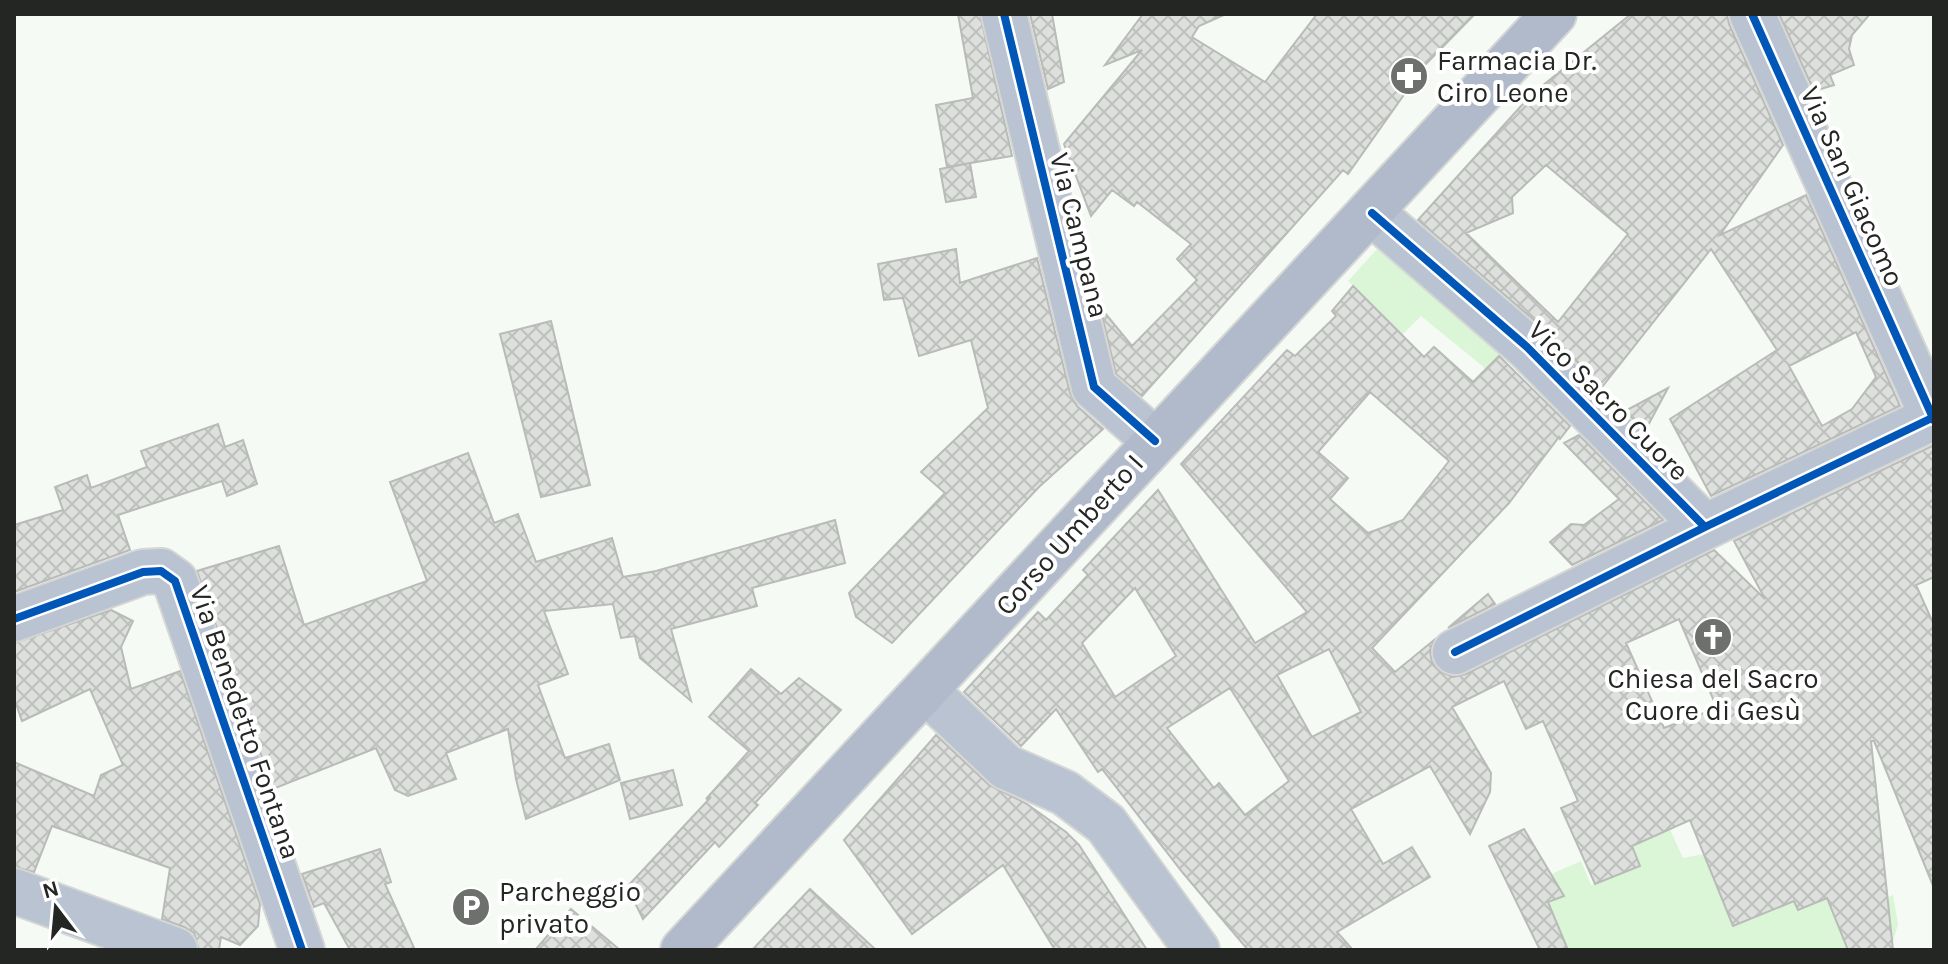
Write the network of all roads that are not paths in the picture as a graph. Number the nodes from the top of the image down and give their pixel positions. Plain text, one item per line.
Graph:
1 (1004, 14) edge
2 (1554, 14) edge
3 (1752, 14) edge
4 (1372, 213) junction
5 (1934, 418) edge
6 (1155, 441) junction
7 (1705, 527) junction
8 (14, 619) edge
9 (1455, 652) dead end
10 (926, 691) junction
11 (14, 891) edge
12 (175, 950) edge
13 (302, 950) edge
14 (683, 950) edge
15 (1197, 950) edge

1 - 6 street, Via Campana
2 - 4 main road, Corso Umberto I
3 - 5 street, Via San Giacomo
4 - 6 main road, Corso Umberto I
4 - 7 street, Vico Sacro Cuore
5 - 7 street
6 - 10 main road, Corso Umberto I
7 - 9 street
8 - 13 street, Via Benedetto Fontana
10 - 14 main road, Corso Umberto I
10 - 15 street
11 - 12 street

